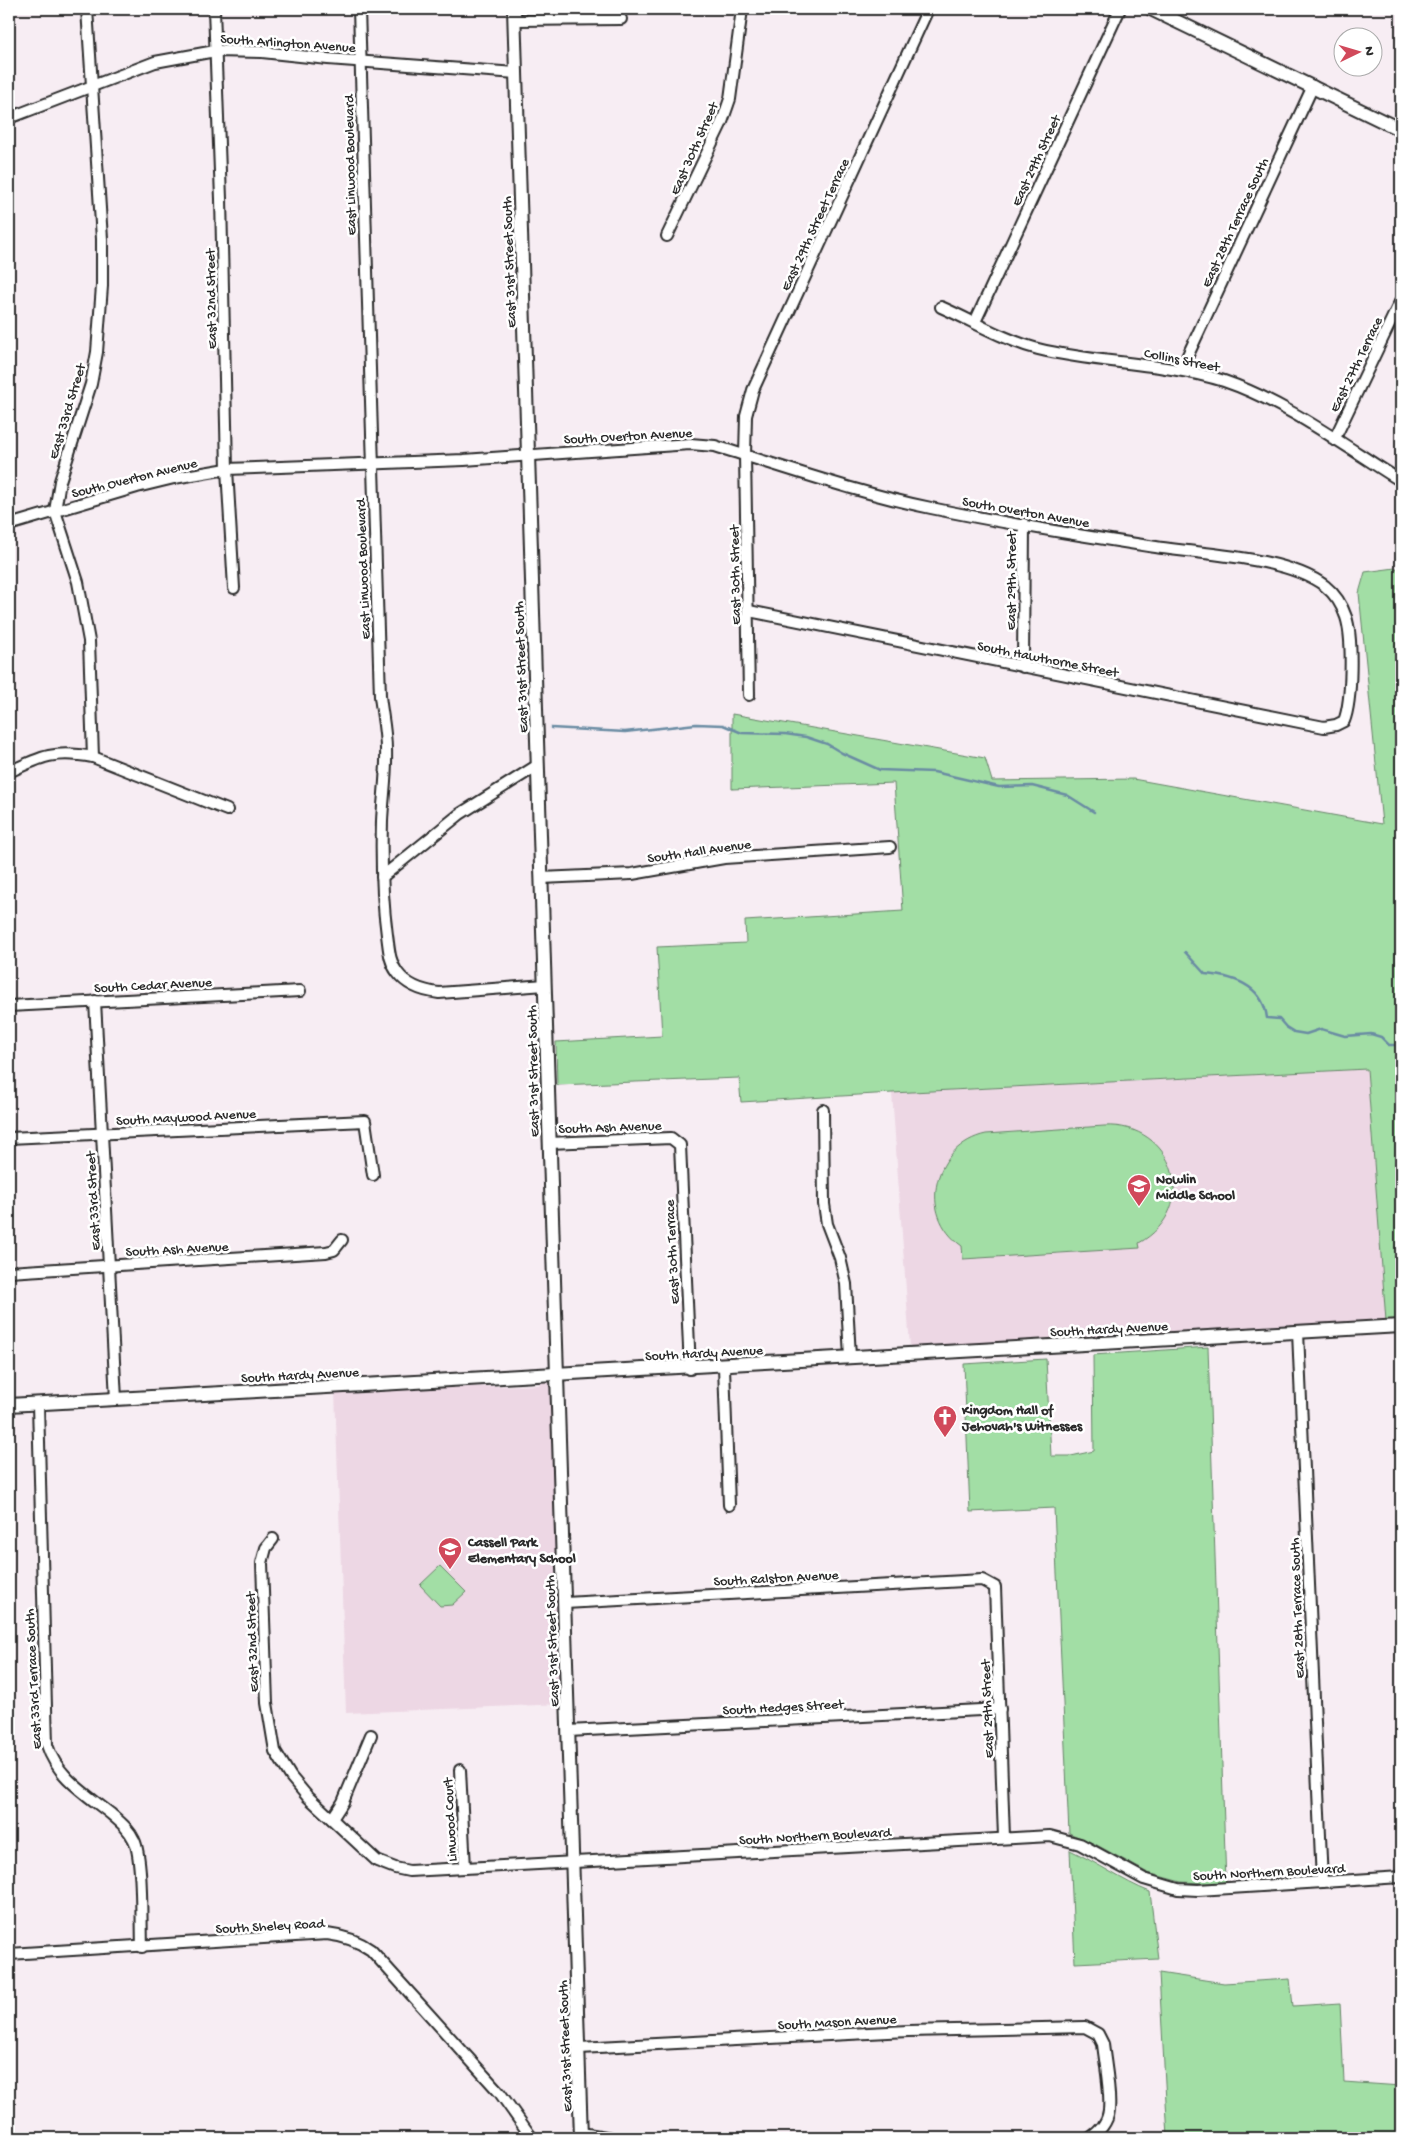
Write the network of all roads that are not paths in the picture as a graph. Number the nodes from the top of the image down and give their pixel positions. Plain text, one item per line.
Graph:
1 (86, 9) edge
2 (214, 9) edge
3 (359, 9) edge
4 (742, 9) edge
5 (928, 9) edge
6 (1120, 9) edge
7 (1151, 9) edge
8 (514, 14) edge
9 (621, 19) dead end
10 (214, 51) junction
11 (361, 61) junction
12 (517, 73) junction
13 (92, 86) junction
14 (1313, 86) junction
15 (9, 118) edge
16 (1401, 130) edge
17 (667, 236) dead end
18 (1401, 300) edge
19 (941, 307) dead end
20 (975, 322) junction
21 (1181, 370) junction
22 (1334, 440) junction
23 (528, 455) junction
24 (745, 455) junction
25 (373, 463) junction
26 (227, 469) junction
27 (1401, 481) edge
28 (56, 511) junction
29 (1024, 524) junction
30 (9, 525) edge
31 (234, 588) dead end
32 (749, 611) junction
33 (1023, 668) junction
34 (749, 695) dead end
35 (1342, 722) joint
36 (93, 756) junction
37 (538, 765) junction
38 (9, 772) edge
39 (227, 810) dead end
40 (890, 847) dead end
41 (382, 877) junction
42 (541, 878) junction
43 (545, 985) junction
44 (300, 991) dead end
45 (95, 1001) junction
46 (9, 1006) edge
47 (823, 1110) dead end
48 (103, 1134) junction
49 (9, 1138) edge
50 (671, 1138) joint
51 (549, 1143) junction
52 (373, 1175) dead end
53 (342, 1240) dead end
54 (110, 1265) junction
55 (9, 1272) edge
56 (1401, 1326) edge
57 (1298, 1332) junction
58 (850, 1357) junction
59 (724, 1366) junction
60 (690, 1369) junction
61 (557, 1375) junction
62 (116, 1399) junction
63 (38, 1404) junction
64 (9, 1405) edge
65 (729, 1506) dead end
66 (272, 1539) dead end
67 (988, 1582) joint
68 (565, 1603) junction
69 (1000, 1709) junction
70 (568, 1731) junction
71 (371, 1735) dead end
72 (273, 1746) joint
73 (460, 1770) dead end
74 (332, 1819) junction
75 (1004, 1837) junction
76 (572, 1862) junction
77 (465, 1868) junction
78 (1401, 1877) edge
79 (1322, 1882) junction
80 (142, 1947) junction
81 (9, 1954) edge
82 (579, 2048) junction
83 (581, 2136) edge
84 (1093, 2136) edge
85 (532, 2138) edge
86 (612, 2138) edge

1 - 13 street, East 33rd Street
2 - 10 street, East 32nd Street
3 - 11 street, East Linwood Boulevard
4 - 17 street, East 30th Street
5 - 24 street, East 29th Street Terrace
6 - 20 street, East 29th Street
7 - 14 street
8 - 9 street
8 - 12 street, East 31st Street South
10 - 11 street, South Arlington Avenue
10 - 13 street, South Arlington Avenue
10 - 26 street, East 32nd Street
11 - 12 street, South Arlington Avenue
11 - 25 street, East Linwood Boulevard
12 - 23 street, East 31st Street South
13 - 15 street, South Arlington Avenue
13 - 28 street, East 33rd Street
14 - 16 street
14 - 21 street, East 28th Terrace South
18 - 22 street, East 27th Terrace
19 - 20 street, Collins Street
20 - 21 street, Collins Street
21 - 22 street, Collins Street
22 - 27 street, Collins Street
23 - 24 street, South Overton Avenue
23 - 25 street, South Overton Avenue
23 - 37 street, East 31st Street South
24 - 29 street, South Overton Avenue
24 - 32 street, East 30th Street
25 - 26 street, South Overton Avenue
25 - 41 street, East Linwood Boulevard
26 - 28 street, South Overton Avenue
26 - 31 street, East 32nd Street
28 - 30 street, South Overton Avenue
28 - 36 street, East 33rd Street
29 - 33 street, East 29th Street
29 - 35 street, South Overton Avenue
32 - 33 street, South Hawthorne Street
32 - 34 street, East 30th Street
33 - 35 street, South Hawthorne Street
36 - 38 street
36 - 39 street
37 - 41 street
37 - 42 street, East 31st Street South
40 - 42 street, South Hall Avenue
41 - 43 street, East Linwood Boulevard
42 - 43 street, East 31st Street South
43 - 51 street, East 31st Street South
44 - 45 street, South Cedar Avenue
45 - 46 street, South Cedar Avenue
45 - 48 street, East 33rd Street
47 - 58 street
48 - 49 street, South Maywood Avenue
48 - 52 street, South Maywood Avenue
48 - 54 street, East 33rd Street
50 - 51 street, South Ash Avenue
50 - 60 street, East 30th Terrace
51 - 61 street, East 31st Street South
53 - 54 street, South Ash Avenue
54 - 55 street, South Ash Avenue
54 - 62 street, East 33rd Street
56 - 57 street, South Hardy Avenue
57 - 58 street, South Hardy Avenue
57 - 79 street, East 28th Terrace South
58 - 59 street, South Hardy Avenue
59 - 60 street, South Hardy Avenue
59 - 65 street
60 - 61 street, South Hardy Avenue
61 - 62 street, South Hardy Avenue
61 - 68 street, East 31st Street South
62 - 63 street, South Hardy Avenue
63 - 64 street, South Hardy Avenue
63 - 80 street, East 33rd Terrace South
66 - 72 street, East 32nd Street
67 - 68 street, South Ralston Avenue
67 - 69 street, East 29th Street
68 - 70 street, East 31st Street South
69 - 70 street, South Hedges Street
69 - 75 street, East 29th Street
70 - 76 street, East 31st Street South
71 - 74 street
72 - 74 street, South Northern Boulevard
73 - 77 street, Linwood Court
74 - 77 street, South Northern Boulevard
75 - 76 street, South Northern Boulevard
75 - 79 street, South Northern Boulevard
76 - 77 street, South Northern Boulevard
76 - 82 street, East 31st Street South
78 - 79 street, South Northern Boulevard
80 - 81 street, South Sheley Road
80 - 85 street, South Sheley Road
82 - 83 street, East 31st Street South
82 - 84 street, South Mason Avenue
83 - 86 street

